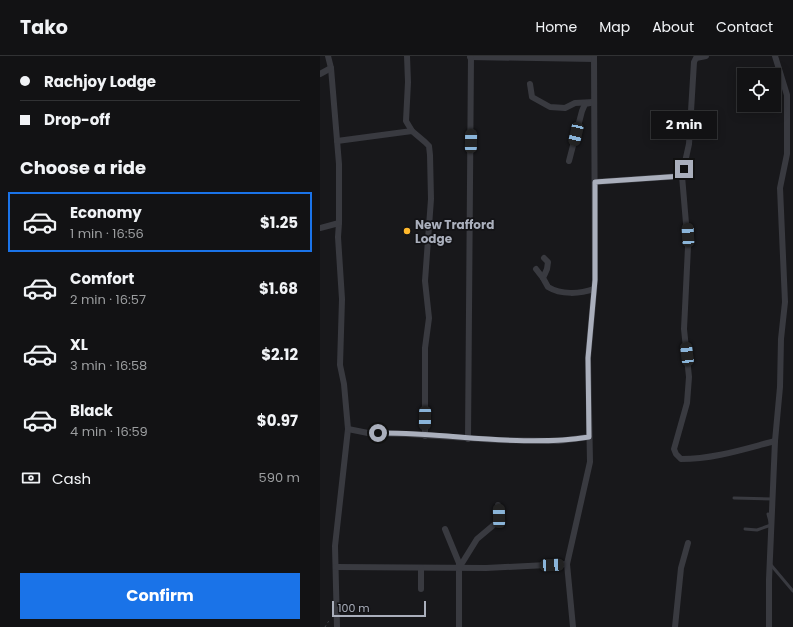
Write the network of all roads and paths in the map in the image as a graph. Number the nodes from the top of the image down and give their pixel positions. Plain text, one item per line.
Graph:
1 (328, 56) edge
2 (407, 56) edge
3 (470, 56) edge
4 (706, 56) edge
5 (775, 56) edge
6 (594, 58) edge
7 (331, 68) junction
8 (320, 74) edge
9 (530, 84) dead end
10 (594, 102) junction
11 (412, 131) junction
12 (337, 141) junction
13 (569, 161) dead end
14 (682, 176) junction
15 (595, 182) junction
16 (339, 223) junction
17 (320, 228) edge
18 (544, 258) dead end
19 (536, 269) dead end
20 (543, 278) junction
21 (594, 289) junction
22 (348, 429) junction
23 (425, 436) junction
24 (589, 437) junction
25 (468, 438) junction
26 (775, 441) junction
27 (734, 498) dead end
28 (772, 499) junction
29 (498, 505) dead end
30 (768, 514) dead end
31 (772, 524) junction
32 (445, 529) dead end
33 (745, 529) dead end
34 (688, 543) dead end
35 (567, 564) junction
36 (770, 564) junction
37 (336, 567) junction
38 (421, 568) junction
39 (459, 568) junction
40 (421, 589) dead end
41 (793, 591) edge
42 (337, 627) edge
43 (459, 627) edge
44 (573, 627) edge
45 (675, 627) edge
46 (769, 627) edge

1 - 7 street
2 - 11 street
3 - 6 street
3 - 25 street
4 - 14 street
5 - 26 street
6 - 10 street
7 - 8 street
7 - 12 street
9 - 10 street
10 - 13 street
10 - 15 street
11 - 12 street
11 - 23 street
12 - 16 street
14 - 15 street
14 - 26 street
15 - 21 street
16 - 17 street
16 - 22 street
18 - 20 street
19 - 20 street
20 - 21 street
21 - 24 street
22 - 23 street
22 - 37 street
23 - 25 street
24 - 25 street
24 - 35 street
26 - 28 street
27 - 28 lane
28 - 31 street
29 - 39 street
30 - 31 lane
31 - 33 lane
31 - 36 street
32 - 39 street
34 - 45 street
35 - 39 street
35 - 44 street
36 - 41 lane
36 - 46 street
37 - 38 street
37 - 42 street
38 - 39 street
38 - 40 street
39 - 43 street

